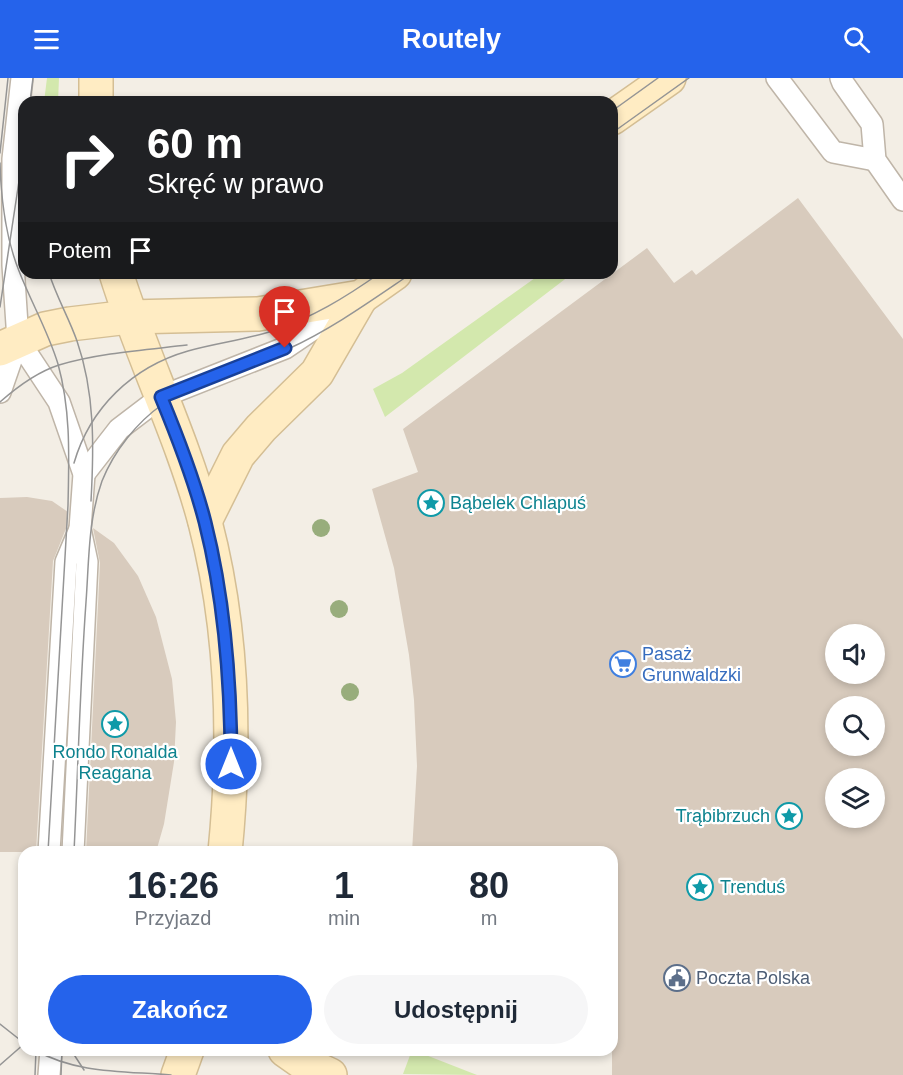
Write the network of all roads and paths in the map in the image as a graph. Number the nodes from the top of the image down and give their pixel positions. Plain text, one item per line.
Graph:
1 (22, 78) edge
2 (96, 78) edge
3 (669, 78) edge
4 (777, 78) edge
5 (842, 78) edge
6 (20, 96) edge
7 (96, 96) edge
8 (18, 114) edge
9 (618, 114) edge
10 (875, 160) junction
11 (903, 200) edge
12 (118, 279) edge
13 (386, 279) edge
14 (361, 297) junction
15 (129, 316) junction
16 (9, 344) edge
17 (0, 392) edge
18 (161, 397) junction
19 (84, 474) junction
20 (205, 521) junction
21 (80, 529) junction
22 (49, 846) edge
23 (73, 846) edge
24 (225, 846) edge
25 (51, 1056) edge
26 (185, 1056) edge
27 (294, 1056) edge
28 (49, 1075) edge
29 (178, 1075) edge
30 (330, 1075) edge

1 - 6 lane
2 - 7 street
3 - 9 street
4 - 10 lane
5 - 10 lane
8 - 16 lane
10 - 11 lane
12 - 15 street
13 - 14 street
14 - 15 street
14 - 18 lane
14 - 20 street
15 - 16 street
15 - 18 street
16 - 17 lane
16 - 19 lane
18 - 19 lane
18 - 20 street
19 - 21 lane
20 - 24 street
21 - 22 lane
21 - 23 lane
25 - 28 lane
26 - 29 street
27 - 30 street

